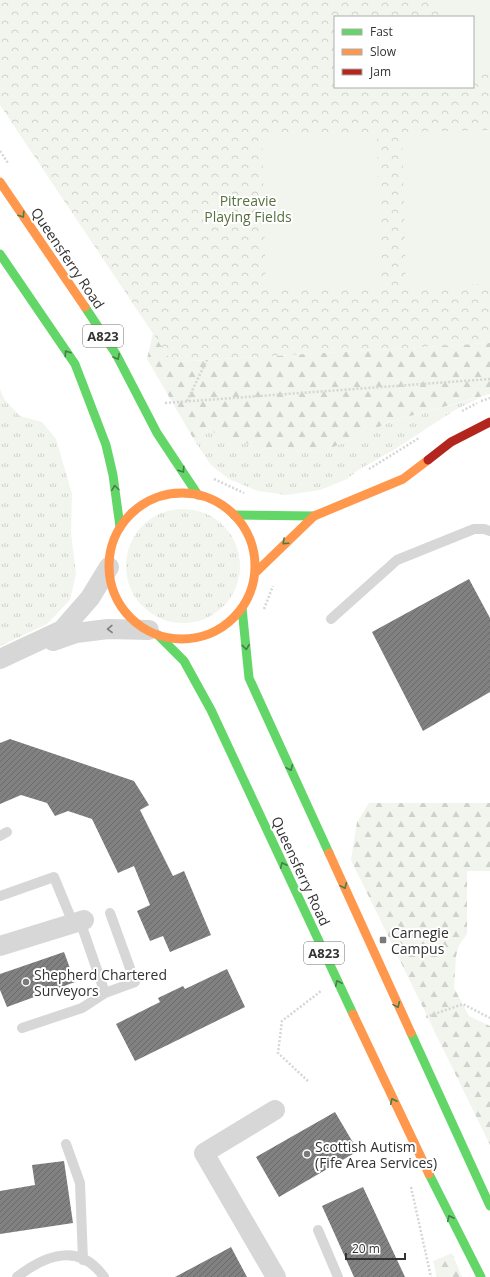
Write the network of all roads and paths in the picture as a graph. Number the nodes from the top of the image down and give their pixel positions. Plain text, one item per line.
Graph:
1 (0, 182) edge
2 (0, 254) edge
3 (208, 360) dead end
4 (490, 379) edge
5 (187, 401) junction
6 (162, 403) dead end
7 (490, 422) edge
8 (198, 494) junction
9 (234, 514) junction
10 (314, 516) junction
11 (120, 527) junction
12 (490, 531) edge
13 (109, 567) junction
14 (255, 574) junction
15 (275, 580) dead end
16 (242, 608) junction
17 (263, 611) dead end
18 (331, 619) dead end
19 (154, 633) junction
20 (19, 651) junction
21 (0, 659) edge
22 (0, 896) edge
23 (110, 913) dead end
24 (79, 921) junction
25 (0, 946) edge
26 (321, 990) dead end
27 (105, 993) junction
28 (490, 1018) edge
29 (422, 1019) dead end
30 (22, 1028) dead end
31 (308, 1081) dead end
32 (275, 1110) dead end
33 (66, 1144) dead end
34 (409, 1179) dead end
35 (490, 1206) edge
36 (318, 1230) dead end
37 (83, 1260) junction
38 (17, 1277) edge
39 (104, 1277) edge
40 (276, 1277) edge
41 (338, 1277) edge
42 (431, 1277) edge
43 (481, 1277) edge

1 -> 8 main road, Queensferry Road / A823
11 -> 2 main road, A823
3 - 5 path
4 - 5 path
5 - 6 path
7 - 10 main road
8 - 9 main road, A823
8 - 11 main road, A823
9 - 10 main road
9 - 14 main road, A823
10 -> 14 main road
11 - 13 main road, A823
12 - 18 lane
13 - 19 main road, A823
13 - 20 street
14 - 16 main road, A823
15 - 17 path
16 - 19 main road, A823
16 -> 35 main road
19 -> 20 street
43 -> 19 main road, Queensferry Road / A823
20 - 21 street
22 - 24 lane
23 - 27 lane
24 - 25 street
24 - 27 lane
26 - 31 path
27 - 30 lane
28 - 29 path
32 - 40 street
33 - 37 lane
34 - 42 path
36 - 41 lane
37 - 38 lane
37 - 39 lane

